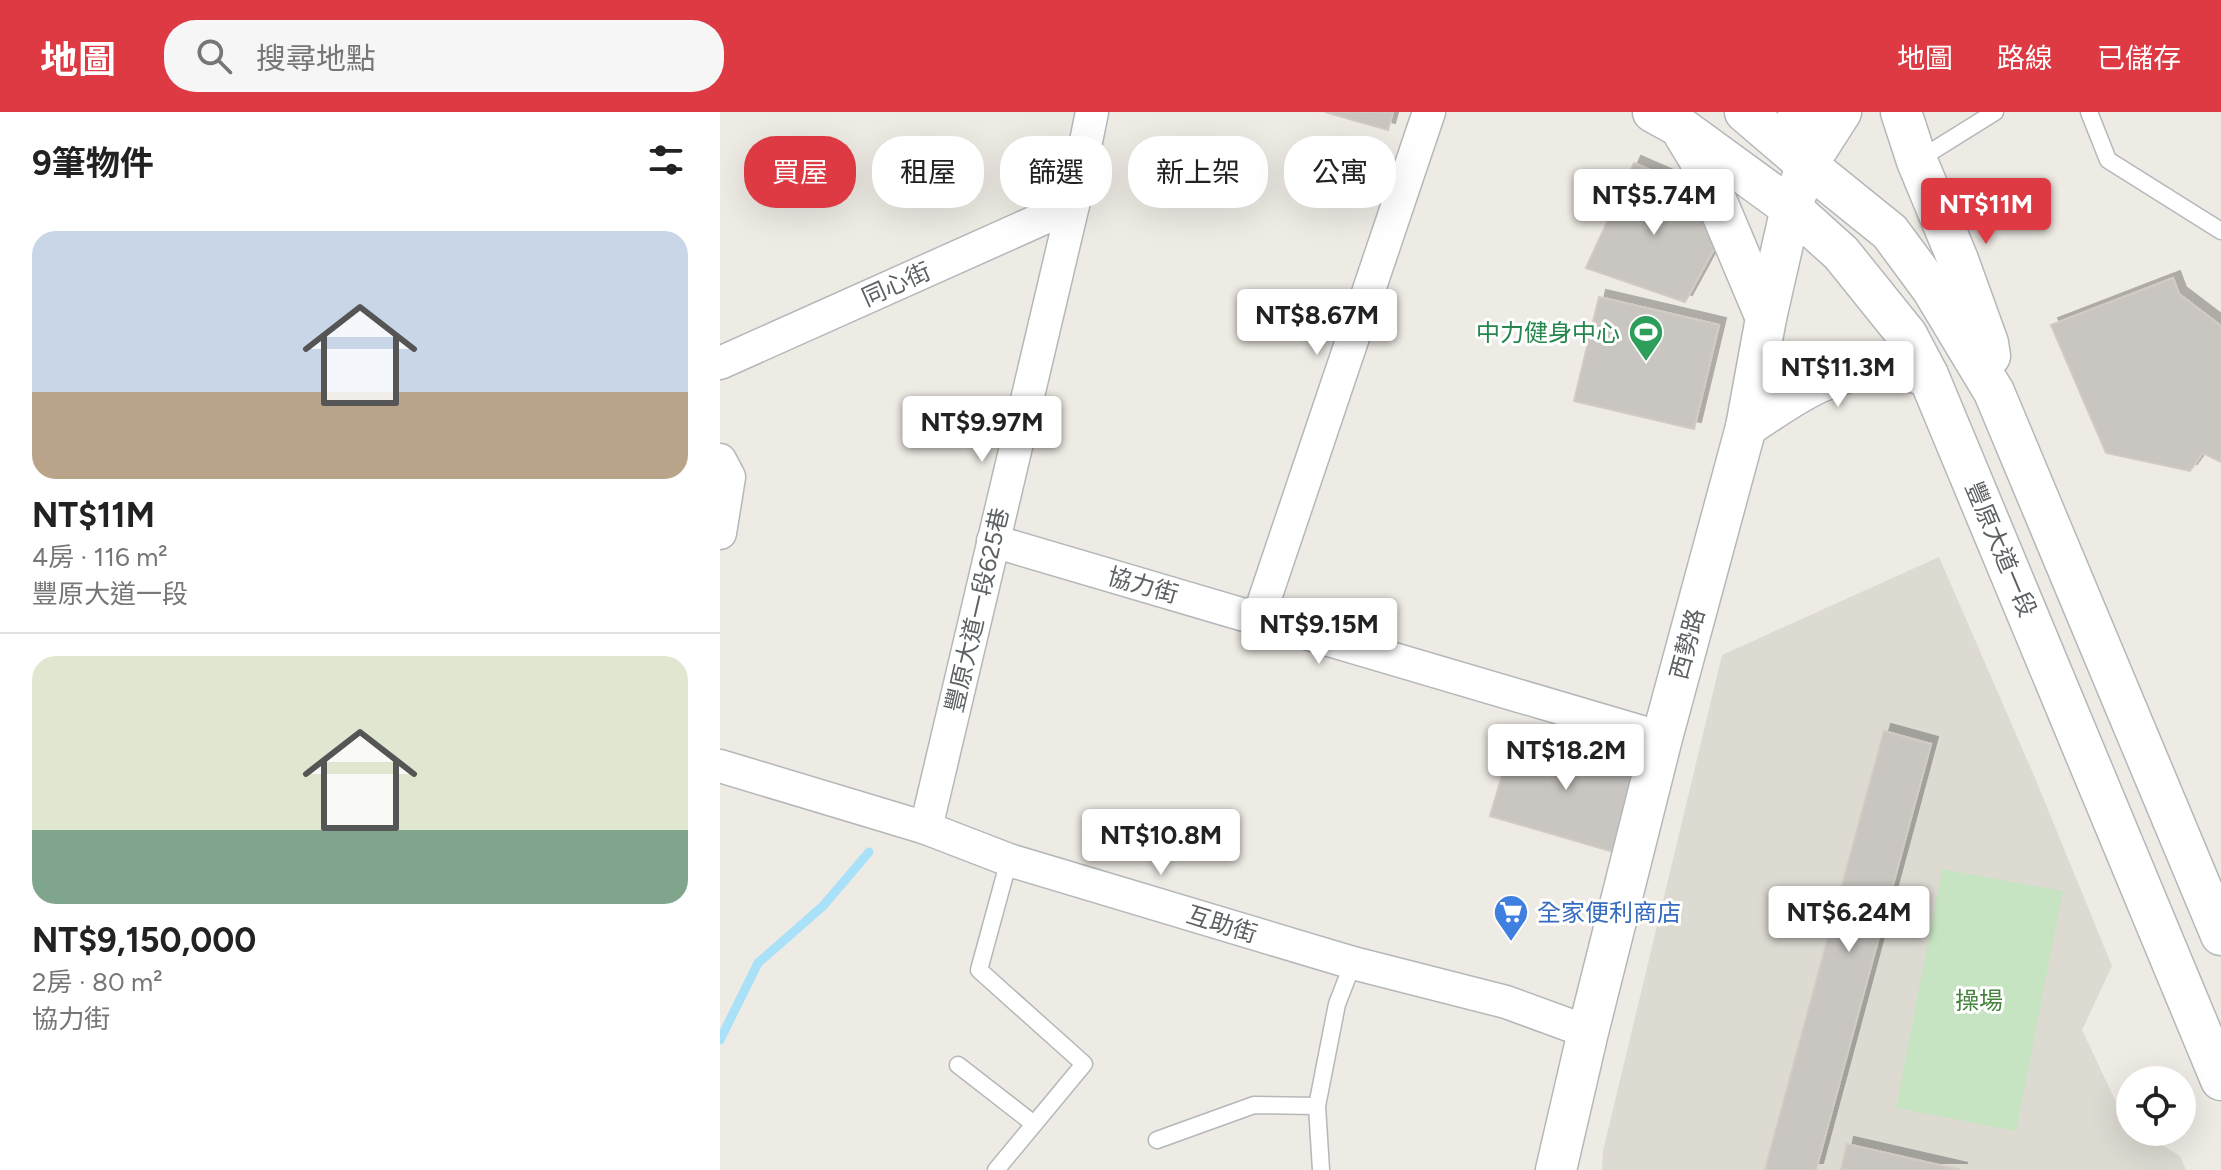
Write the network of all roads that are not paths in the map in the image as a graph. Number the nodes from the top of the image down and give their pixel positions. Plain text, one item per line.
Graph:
1 (1092, 112) edge
2 (1429, 112) edge
3 (1745, 112) edge
4 (1798, 112) edge
5 (1841, 112) edge
6 (1901, 112) edge
7 (1995, 112) edge
8 (2089, 112) edge
9 (1666, 120) edge
10 (1087, 136) edge
11 (1917, 161) junction
12 (1807, 165) junction
13 (1066, 208) edge
14 (1072, 208) edge
15 (1791, 208) junction
16 (2221, 231) edge
17 (1766, 318) junction
18 (720, 363) edge
19 (1928, 375) junction
20 (1994, 392) junction
21 (1746, 427) junction
22 (720, 460) edge
23 (720, 533) edge
24 (993, 541) junction
25 (1258, 619) junction
26 (1662, 738) junction
27 (720, 766) edge
28 (926, 828) junction
29 (1009, 860) junction
30 (2221, 935) edge
31 (1353, 963) junction
32 (1588, 1032) junction
33 (958, 1065) dead end
34 (2221, 1080) edge
35 (1317, 1106) junction
36 (1034, 1124) junction
37 (1157, 1140) dead end
38 (996, 1170) edge
39 (1321, 1170) edge
40 (1556, 1170) edge

1 - 10 street, 豐原大道一段625巷
2 - 25 street
3 - 12 street
4 - 12 street
5 - 12 street, 西勢路
6 - 11 street
7 - 11 lane
8 - 16 lane
9 - 15 street, 豐原大道一段
9 - 17 street
11 - 20 street
12 - 15 street, 西勢路
12 - 20 street
13 - 18 street, 同心街
14 - 24 street, 豐原大道一段625巷
15 - 17 street, 西勢路
15 - 19 street, 豐原大道一段
17 - 21 street, 西勢路
19 - 21 street
19 - 34 street, 豐原大道一段
20 - 30 street
21 - 26 street, 西勢路
22 - 23 street
24 - 25 street, 協力街
24 - 28 street, 豐原大道一段625巷
25 - 26 street, 協力街
26 - 32 street, 西勢路
27 - 28 street, 互助街
28 - 29 street, 互助街
29 - 31 street, 互助街
29 - 36 lane
31 - 32 street, 互助街
31 - 35 lane
32 - 40 street, 西勢路
33 - 36 lane
35 - 37 lane
35 - 39 lane
36 - 38 lane

